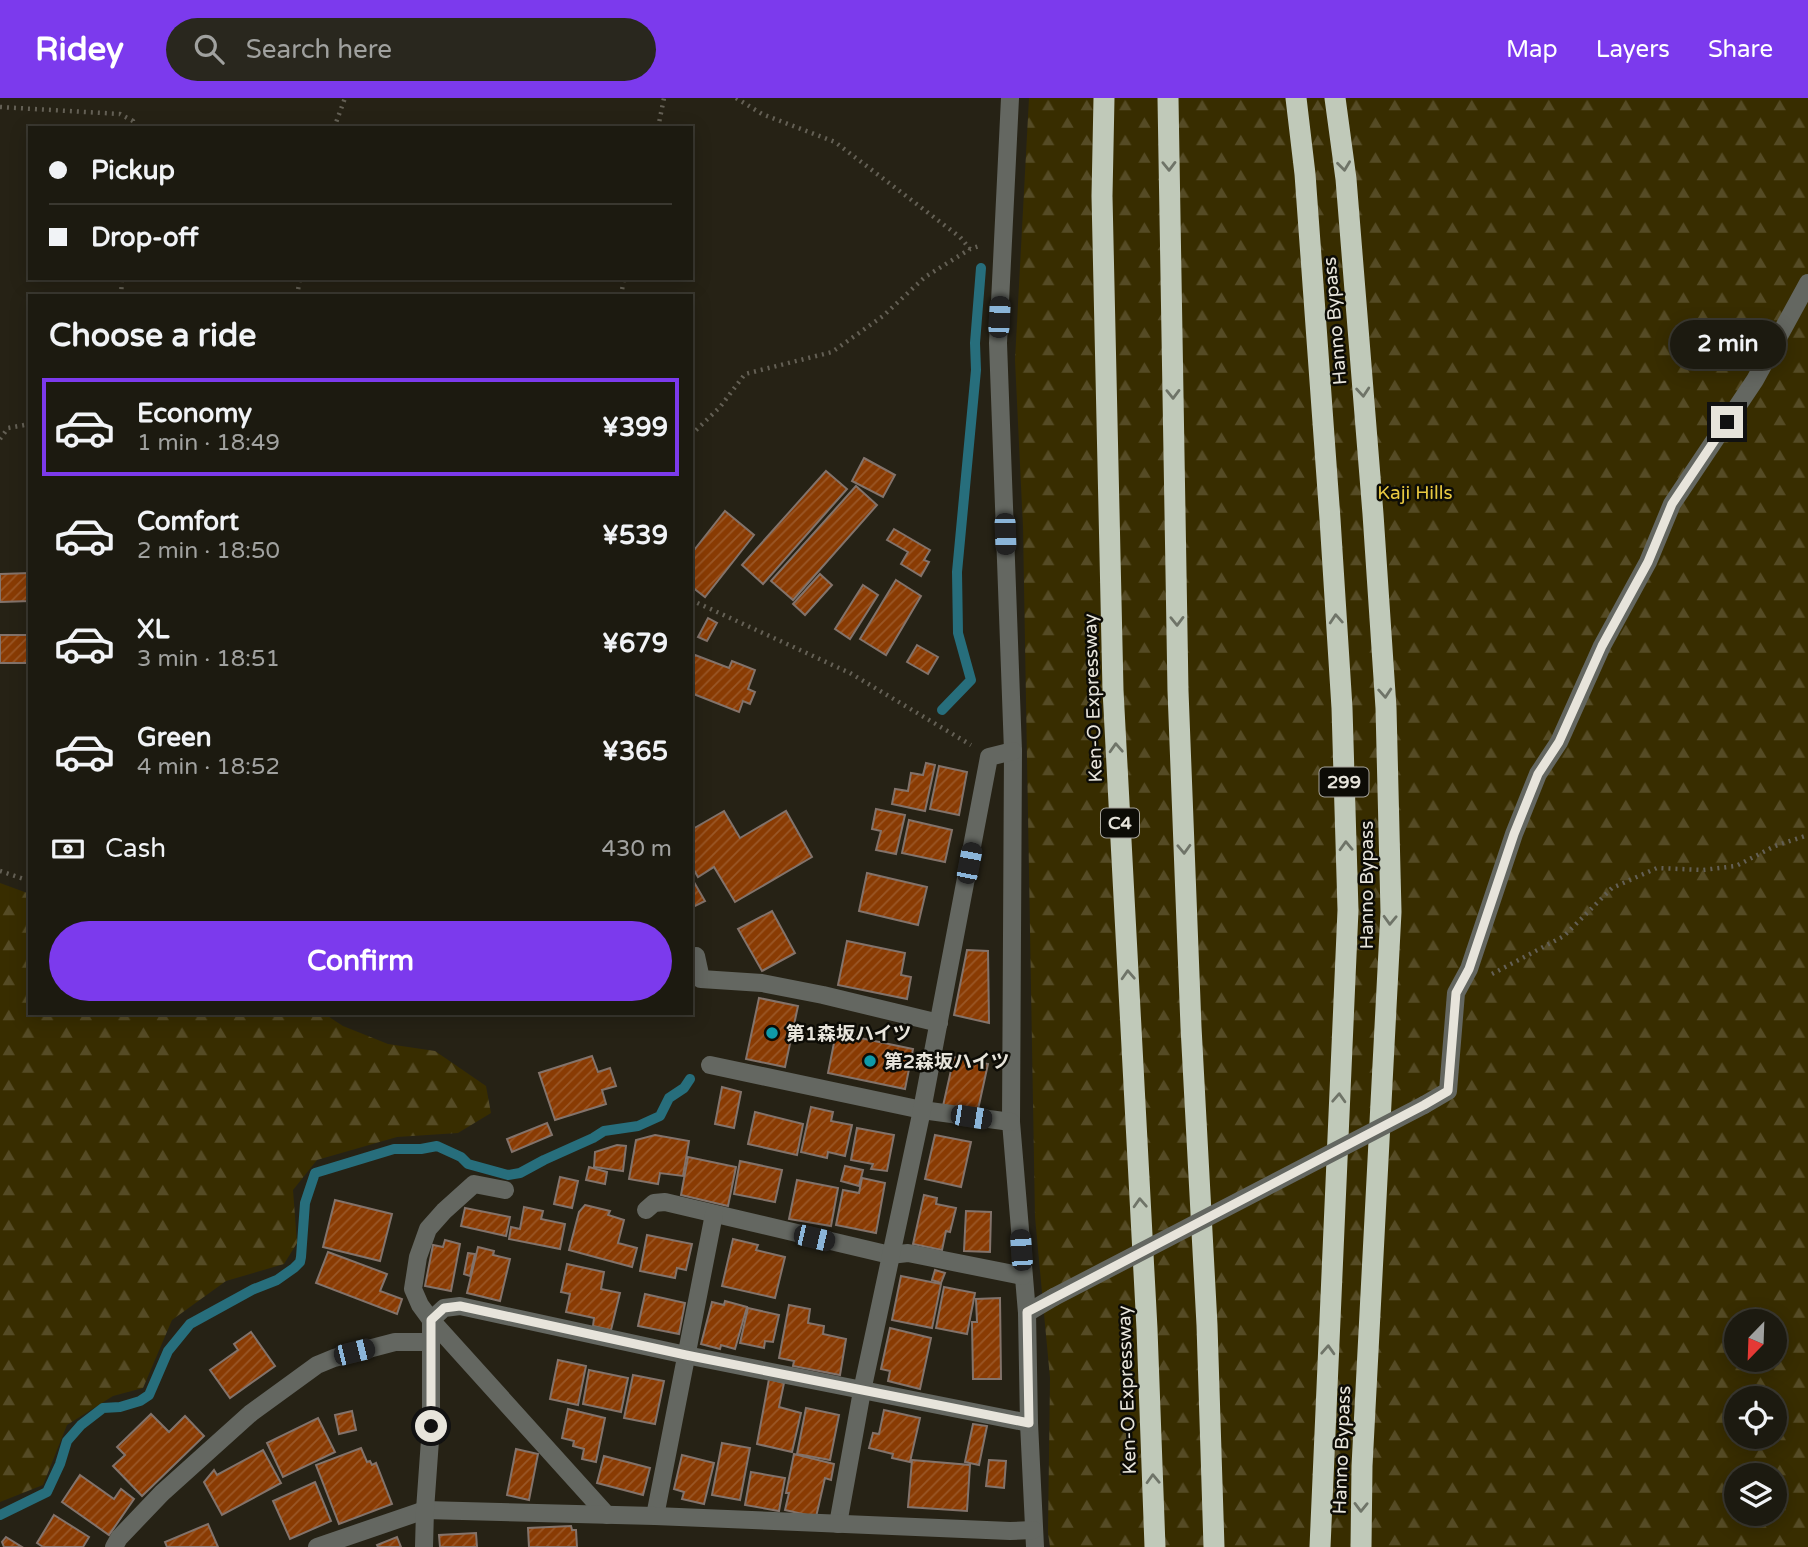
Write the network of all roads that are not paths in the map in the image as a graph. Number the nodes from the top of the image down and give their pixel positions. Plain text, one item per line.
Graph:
1 (1010, 98) edge
2 (1104, 98) edge
3 (1168, 98) edge
4 (1296, 98) edge
5 (1335, 98) edge
6 (1808, 283) edge
7 (1013, 751) junction
8 (696, 956) dead end
9 (939, 1023) junction
10 (710, 1065) dead end
11 (922, 1110) junction
12 (1011, 1122) junction
13 (505, 1190) dead end
14 (646, 1210) dead end
15 (714, 1214) junction
16 (890, 1255) junction
17 (1023, 1276) junction
18 (1027, 1312) junction
19 (431, 1320) junction
20 (430, 1342) junction
21 (686, 1355) junction
22 (862, 1391) junction
23 (1029, 1423) junction
24 (425, 1510) junction
25 (607, 1515) junction
26 (655, 1516) junction
27 (838, 1524) junction
28 (1034, 1539) edge
29 (114, 1547) edge
30 (317, 1547) edge
31 (425, 1547) edge
32 (1155, 1547) edge
33 (1214, 1547) edge
34 (1320, 1547) edge
35 (1361, 1547) edge

1 - 7 street
32 -> 2 highway, Ken-O Expressway / C4
3 -> 33 highway
34 -> 4 highway, Hanno Bypass / 299
5 -> 35 highway, Hanno Bypass / 299
6 - 18 street, bridge
7 - 9 street
7 - 12 street
8 - 9 street
9 - 11 street
10 - 11 street
11 - 12 street
11 - 16 street
12 - 17 street
13 - 19 street
14 - 15 street
15 - 16 street
15 - 21 street
16 - 17 street
16 - 22 street
17 - 18 street
18 - 23 street
19 - 20 street
19 - 21 street
19 - 25 street
20 - 24 street
20 - 29 street
21 - 22 street
21 - 26 street
22 - 23 street
22 - 27 street
23 - 28 street
24 - 25 street
24 - 30 street
24 - 31 street
25 - 26 street
26 - 27 street
27 - 28 street

